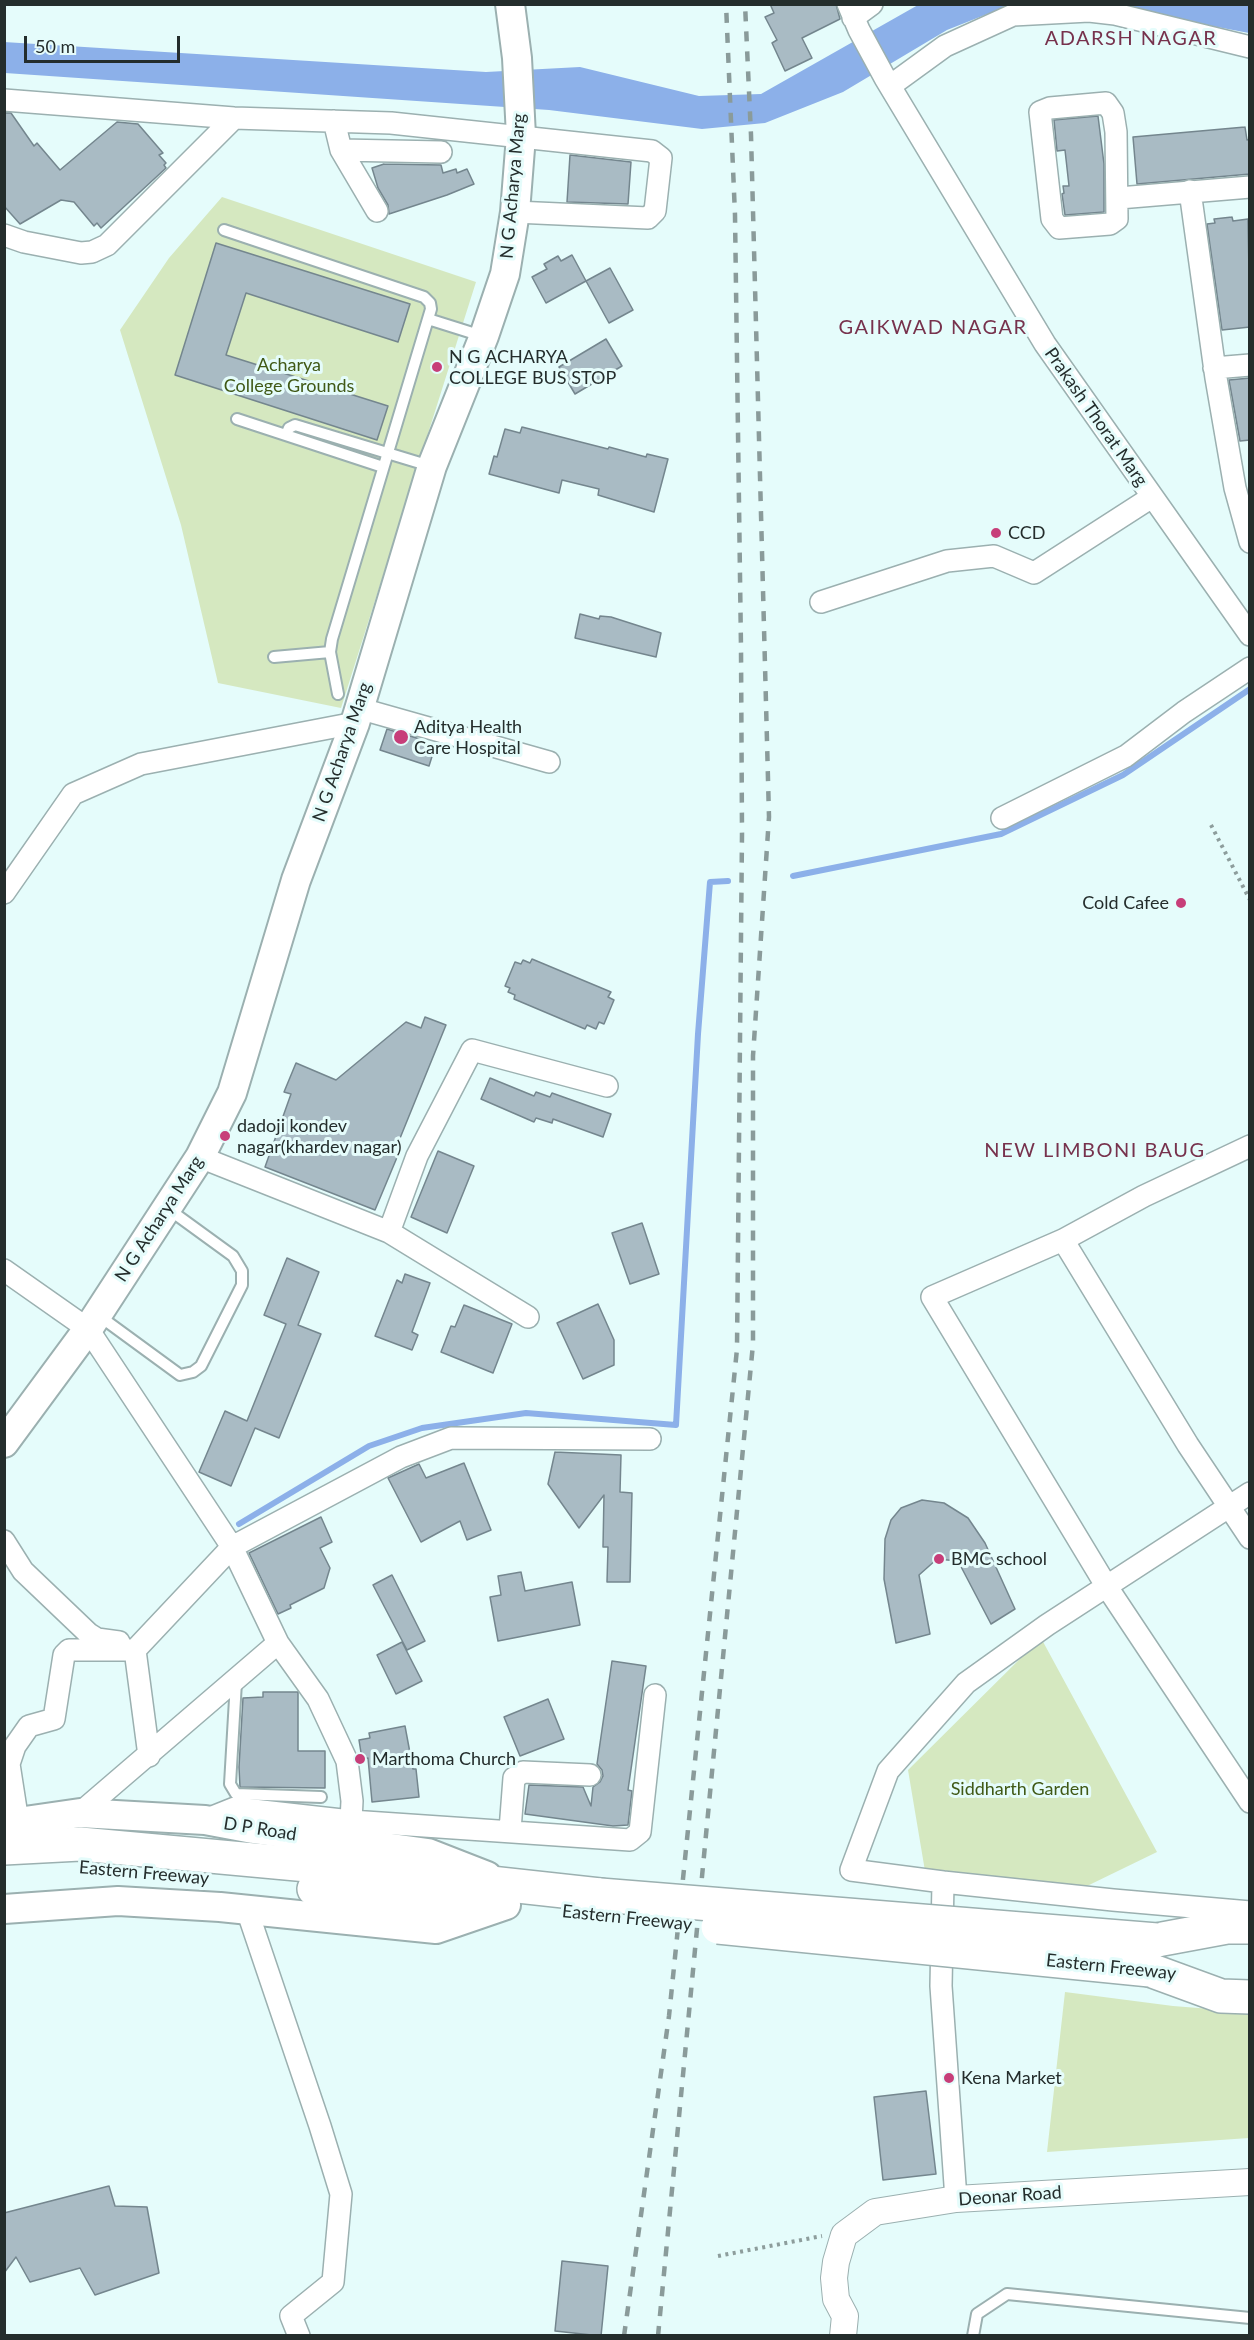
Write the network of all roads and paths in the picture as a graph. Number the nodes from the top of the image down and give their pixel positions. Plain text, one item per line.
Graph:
1 (510, 4) edge
2 (872, 4) edge
3 (853, 17) edge
4 (1250, 47) edge
5 (887, 82) junction
6 (4, 100) edge
7 (234, 117) junction
8 (334, 121) junction
9 (521, 126) junction
10 (341, 150) junction
11 (441, 152) dead end
12 (1250, 187) edge
13 (1190, 191) junction
14 (1119, 198) junction
15 (377, 211) dead end
16 (515, 212) junction
17 (224, 230) dead end
18 (4, 235) edge
19 (428, 319) junction
20 (484, 336) junction
21 (1250, 364) edge
22 (1214, 368) junction
23 (237, 419) dead end
24 (286, 435) junction
25 (386, 452) junction
26 (432, 466) junction
27 (383, 468) junction
28 (1152, 496) junction
29 (1243, 496) edge
30 (1250, 542) edge
31 (821, 602) dead end
32 (1250, 635) edge
33 (330, 652) junction
34 (274, 657) dead end
35 (1250, 668) edge
36 (350, 708) junction
37 (549, 762) dead end
38 (1002, 818) dead end
39 (1211, 825) dead end
40 (4, 892) edge
41 (1250, 900) edge
42 (607, 1086) dead end
43 (1250, 1146) edge
44 (200, 1157) junction
45 (167, 1208) junction
46 (389, 1232) junction
47 (1064, 1240) junction
48 (4, 1270) edge
49 (528, 1317) dead end
50 (93, 1322) junction
51 (650, 1439) dead end
52 (4, 1443) edge
53 (1250, 1493) edge
54 (1229, 1506) junction
55 (1250, 1538) edge
56 (4, 1541) edge
57 (228, 1542) junction
58 (1107, 1587) junction
59 (278, 1643) junction
60 (135, 1650) junction
61 (236, 1679) junction
62 (656, 1695) dead end
63 (149, 1756) junction
64 (590, 1775) dead end
65 (321, 1797) dead end
66 (1250, 1802) edge
67 (80, 1813) junction
68 (205, 1820) junction
69 (351, 1821) junction
70 (510, 1830) junction
71 (9, 1832) edge
72 (4, 1869) edge
73 (943, 1882) junction
74 (425, 1888) junction
75 (508, 1895) junction
76 (5, 1909) edge
77 (247, 1910) junction
78 (1250, 1912) edge
79 (1153, 1955) junction
80 (1244, 1964) edge
81 (1250, 2182) edge
82 (956, 2199) junction
83 (844, 2235) junction
84 (718, 2256) dead end
85 (836, 2300) junction
86 (1250, 2318) edge
87 (299, 2336) edge
88 (825, 2336) edge
89 (843, 2336) edge
90 (973, 2336) edge

1 - 9 main road, N G Acharya Marg
2 - 3 street
3 - 5 street, Prakash Thorat Marg
4 - 5 street
5 - 28 street, Prakash Thorat Marg
6 - 7 street
7 - 8 street
7 - 18 street
8 - 9 street
8 - 10 street
9 - 16 main road, N G Acharya Marg
9 - 16 street
10 - 11 street
10 - 15 street
12 - 13 street
13 - 14 street
13 - 22 street
14 - 14 street
16 - 20 main road, N G Acharya Marg
17 - 19 lane
19 - 20 lane
19 - 25 lane
20 - 26 main road, N G Acharya Marg
21 - 22 street
22 - 29 street
23 - 24 lane
24 - 25 lane
24 - 27 lane
25 - 26 lane
25 - 27 lane
26 - 36 main road, N G Acharya Marg
27 - 33 lane
28 - 31 street
28 - 32 street, Prakash Thorat Marg
29 - 30 street
33 - 34 lane
33 - 36 lane
35 - 38 street
36 - 37 street
36 - 40 street
36 - 44 main road, N G Acharya Marg
39 - 41 path
42 - 46 street
43 - 47 street
44 - 45 main road, N G Acharya Marg
44 - 46 street
45 - 50 main road, N G Acharya Marg
45 - 50 lane
46 - 49 street
47 - 54 street
47 - 58 street
48 - 50 street
50 - 52 main road, N G Acharya Marg
50 - 57 street
51 - 57 street
53 - 54 street
54 - 55 street
54 - 58 street
56 - 57 street
57 - 59 street
57 - 60 street
58 - 66 street
58 - 73 street
59 - 61 street
59 - 69 street
60 - 63 street
60 - 71 street
61 - 63 street
61 - 65 lane
62 - 70 street
63 - 67 street
64 - 70 street
67 - 68 main road, D P Road
67 - 71 main road, D P Road
68 - 69 street
68 - 75 main road, D P Road
69 - 70 street
71 - 74 highway, Eastern Freeway
72 - 74 highway, Eastern Freeway
73 - 78 street
73 - 82 street
74 - 75 highway, Eastern Freeway
75 - 77 main road
75 - 79 highway, Eastern Freeway, bridge
76 - 77 main road
77 - 87 street
79 - 80 highway, Eastern Freeway
79 - 80 highway
81 - 82 street, Deonar Road
82 - 83 street, Deonar Road
83 - 84 path
83 - 85 street
85 - 88 street
85 - 89 street
86 - 90 lane

